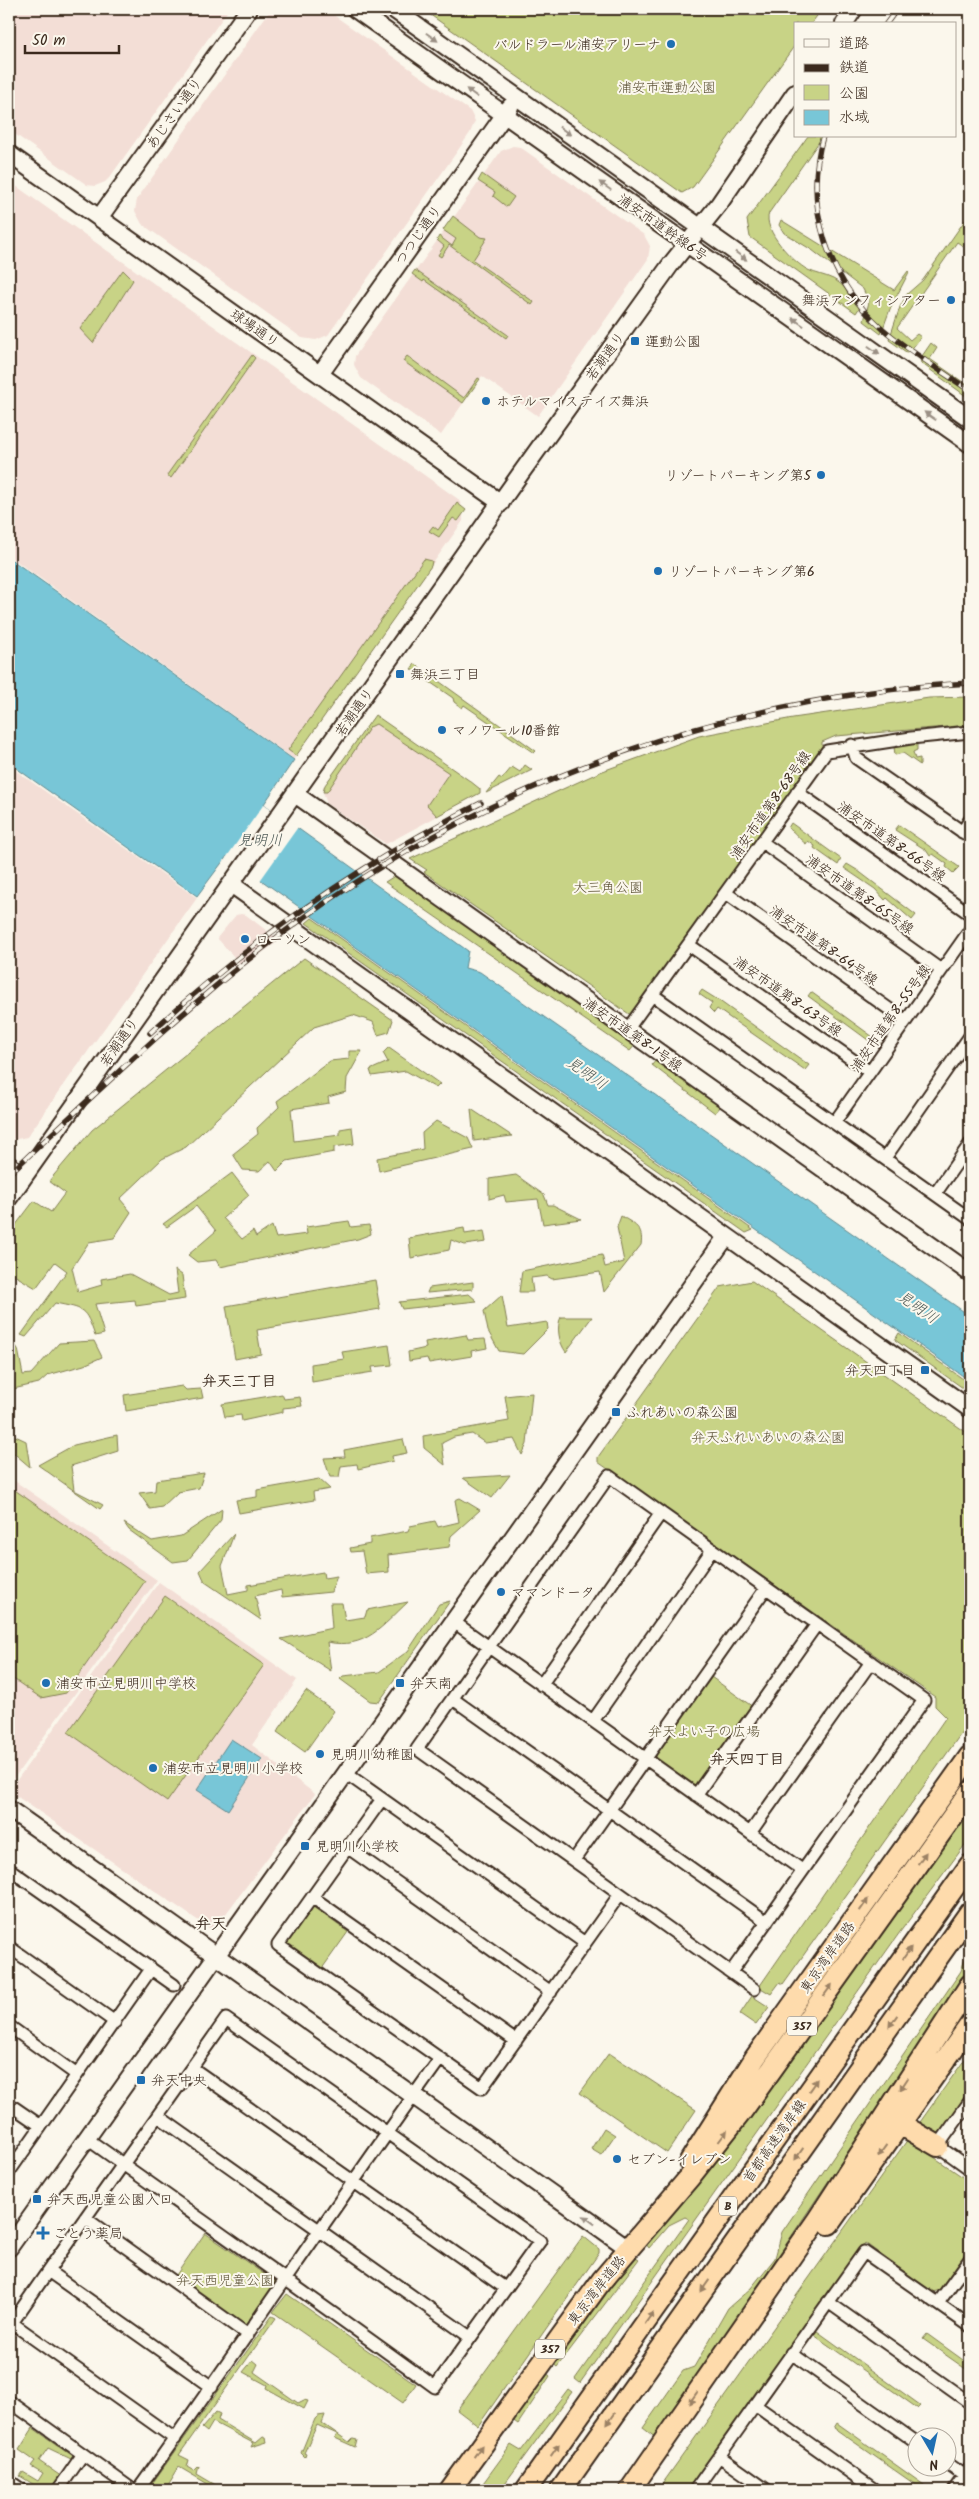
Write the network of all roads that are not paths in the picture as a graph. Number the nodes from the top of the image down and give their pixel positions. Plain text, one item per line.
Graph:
1 (250, 9) edge
2 (355, 9) edge
3 (392, 9) edge
4 (854, 9) edge
5 (845, 22) edge
6 (794, 94) edge
7 (518, 97) junction
8 (504, 116) junction
9 (9, 154) edge
10 (100, 218) junction
11 (702, 228) junction
12 (688, 245) junction
13 (320, 374) junction
14 (970, 419) edge
15 (970, 444) edge
16 (500, 503) junction
17 (970, 732) edge
18 (852, 745) junction
19 (797, 792) junction
20 (295, 794) junction
21 (970, 820) edge
22 (966, 835) edge
23 (762, 842) junction
24 (236, 878) junction
25 (726, 893) junction
26 (970, 914) edge
27 (970, 930) edge
28 (689, 945) junction
29 (942, 970) junction
30 (653, 995) junction
31 (906, 1021) junction
32 (628, 1030) junction
33 (970, 1036) edge
34 (870, 1072) junction
35 (834, 1123) junction
36 (970, 1144) edge
37 (884, 1158) junction
38 (9, 1165) edge
39 (24, 1176) junction
40 (935, 1194) junction
41 (9, 1198) edge
42 (970, 1219) edge
43 (726, 1237) junction
44 (970, 1273) edge
45 (970, 1409) edge
46 (661, 1513) junction
47 (712, 1550) junction
48 (766, 1588) junction
49 (454, 1622) junction
50 (817, 1624) junction
51 (489, 1647) junction
52 (871, 1662) junction
53 (541, 1685) junction
54 (453, 1699) junction
55 (593, 1721) junction
56 (970, 1756) edge
57 (645, 1759) junction
58 (347, 1774) junction
59 (970, 1792) edge
60 (696, 1795) junction
61 (382, 1799) junction
62 (9, 1809) edge
63 (609, 1809) junction
64 (750, 1833) junction
65 (347, 1847) junction
66 (574, 1860) junction
67 (970, 1864) edge
68 (9, 1869) edge
69 (802, 1870) junction
70 (620, 1894) junction
71 (312, 1897) junction
72 (970, 1912) edge
73 (767, 1922) junction
74 (585, 1942) junction
75 (9, 1946) edge
76 (217, 1955) junction
77 (151, 1969) junction
78 (731, 1972) junction
79 (174, 1985) dead end
80 (970, 1985) edge
81 (754, 1989) dead end
82 (550, 1992) junction
83 (115, 2022) junction
84 (970, 2025) edge
85 (9, 2026) edge
86 (516, 2041) junction
87 (440, 2060) junction
88 (192, 2068) junction
89 (77, 2074) junction
90 (414, 2095) junction
91 (970, 2102) edge
92 (9, 2104) edge
93 (158, 2116) junction
94 (40, 2126) junction
95 (898, 2128) junction
96 (388, 2133) junction
97 (86, 2138) junction
98 (938, 2146) junction
99 (123, 2164) junction
100 (970, 2169) edge
101 (9, 2172) edge
102 (354, 2181) junction
103 (658, 2214) junction
104 (85, 2218) junction
105 (319, 2230) junction
106 (9, 2248) edge
107 (628, 2248) junction
108 (970, 2259) edge
109 (48, 2270) junction
110 (284, 2279) junction
111 (505, 2288) junction
112 (828, 2302) junction
113 (938, 2303) junction
114 (970, 2326) edge
115 (248, 2335) junction
116 (470, 2337) junction
117 (791, 2353) junction
118 (721, 2358) junction
119 (212, 2387) junction
120 (9, 2401) edge
121 (970, 2402) edge
122 (755, 2405) junction
123 (906, 2435) edge
124 (175, 2439) junction
125 (83, 2454) junction
126 (719, 2456) junction
127 (956, 2468) edge
128 (968, 2475) edge
129 (9, 2481) edge
130 (22, 2490) edge
131 (58, 2490) edge
132 (133, 2490) edge
133 (138, 2490) edge
134 (450, 2490) edge
135 (526, 2490) edge
136 (560, 2490) edge
137 (630, 2490) edge
138 (695, 2490) edge
139 (767, 2490) edge
140 (875, 2490) edge
141 (954, 2490) edge

1 - 10 street, あじさい通り
8 -> 2 street, 浦安市道幹線6号
3 -> 7 street, 浦安市道幹線6号
4 - 5 street
6 - 11 street, 若潮通り
7 - 8 street, つつじ通り
7 -> 11 street, 浦安市道幹線6号
12 -> 8 street, 浦安市道幹線6号
8 - 13 street, つつじ通り
9 - 10 street, 球場通り
10 - 13 street, 球場通り
11 - 12 street, 若潮通り
11 -> 14 street, 浦安市道幹線6号
15 -> 12 street, 浦安市道幹線6号
12 - 16 street, 若潮通り
13 - 16 street, 球場通り
16 - 20 street, 若潮通り
17 - 18 street, 浦安市道第8-68号線
18 - 19 street, 浦安市道第8-68号線
18 - 22 street
19 - 23 street, 浦安市道第8-68号線
19 - 26 street, 浦安市道第8-66号線
20 - 24 street, 若潮通り
20 - 32 street, 浦安市道第8-1号線
21 - 22 street
23 - 25 street, 浦安市道第8-68号線
23 - 29 street, 浦安市道第8-65号線
24 - 39 street, 若潮通り
24 - 43 street
25 - 28 street, 浦安市道第8-68号線
25 - 31 street, 浦安市道第8-64号線
27 - 29 street, 浦安市道第8-55号線
28 - 30 street, 浦安市道第8-68号線
28 - 34 street, 浦安市道第8-63号線
29 - 31 street, 浦安市道第8-55号線
30 - 32 street, 浦安市道第8-68号線
30 - 35 street
31 - 34 street, 浦安市道第8-55号線
32 - 44 street, 浦安市道第8-1号線
33 - 37 street
34 - 35 street, 浦安市道第8-55号線
35 - 37 street
36 - 40 street
37 - 40 street
38 - 39 street
39 - 41 street, 若潮通り
40 - 42 street
43 - 45 street
43 - 49 street
46 - 47 street
46 - 51 street
46 - 53 street
47 - 48 street
47 - 55 street
48 - 50 street
48 - 57 street
49 - 51 street
49 - 58 street
50 - 52 street
50 - 60 street
51 - 53 street
51 - 54 street
52 - 64 street
52 - 69 street
53 - 55 street
54 - 63 street
54 - 66 street
55 - 57 street
103 -> 56 highway, 東京湾岸道路 / 357
57 - 60 street
57 - 63 street
58 - 61 street
58 - 76 street
103 -> 59 highway, 東京湾岸道路 / 357
60 - 64 street
61 - 65 street
61 - 74 street
62 - 76 street
63 - 66 street
63 - 73 street
64 - 69 street
65 - 71 street
65 - 82 street
66 - 70 street
135 -> 67 highway, 首都高速湾岸線 / B
68 - 77 street
69 - 73 street
70 - 74 street
70 - 78 street
71 - 86 street
71 - 87 street
72 -> 136 highway, 首都高速湾岸線 / B
73 - 78 street
74 - 82 street
75 - 83 street
76 - 90 street
76 - 97 street
77 - 79 street
77 - 83 street
78 - 81 street
80 -> 118 highway
82 - 86 street
83 - 89 street
84 - 95 highway
85 - 89 street
86 - 87 street
87 - 90 street
88 - 93 street
88 - 96 street
88 - 102 street
89 - 94 street
90 - 96 street
107 -> 90 street
91 - 98 street
92 - 94 street
93 - 99 street
93 - 105 street
94 - 101 street
95 - 98 highway
95 -> 118 highway
96 - 102 street
96 - 111 street
97 - 99 street
97 - 106 street
98 - 100 street
99 - 104 street
99 - 110 street
102 - 105 street
102 - 111 street
103 - 107 highway, 東京湾岸道路 / 357
104 - 109 street
104 - 115 street
105 - 110 street
105 - 116 street
134 -> 107 highway, 東京湾岸道路 / 357
108 - 113 street
109 - 119 street
109 - 124 street
110 - 115 street
110 - 116 street
111 - 116 street
112 - 113 street
112 - 117 street
112 - 121 street
113 - 114 street
115 - 119 street
117 - 122 street
117 - 123 street
118 -> 137 highway
119 - 124 street
120 - 125 street
122 - 126 street
122 - 140 street
124 - 133 street
125 - 131 street
125 - 132 street
126 - 138 street
126 - 139 street
127 - 128 street
128 - 141 street
129 - 130 street

